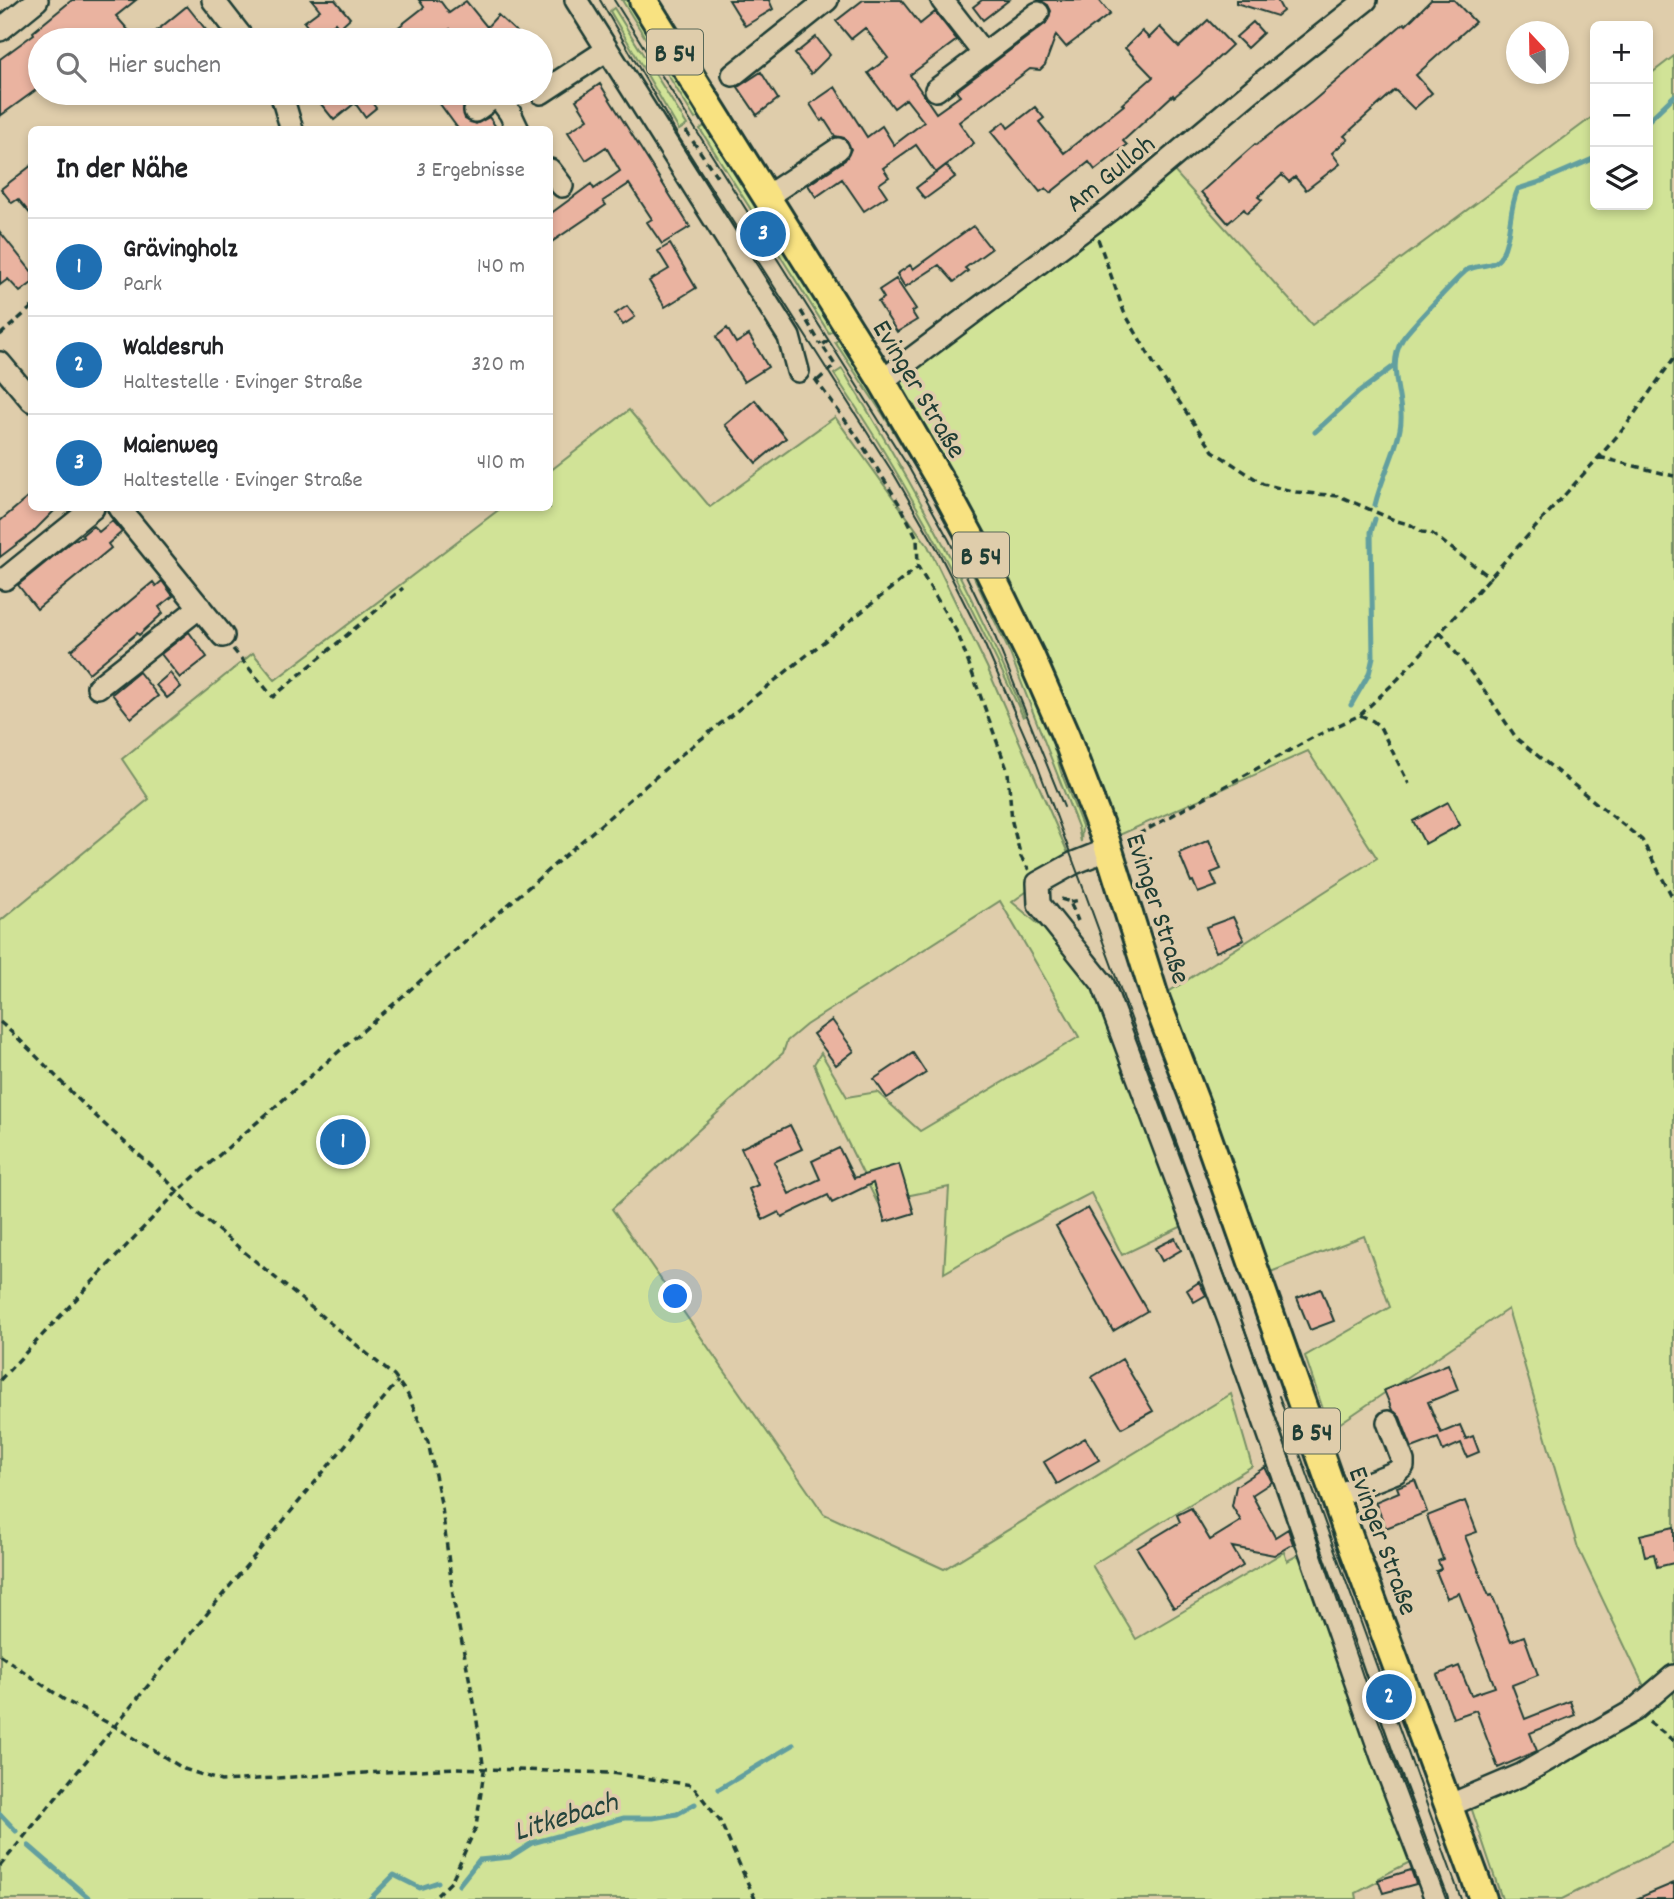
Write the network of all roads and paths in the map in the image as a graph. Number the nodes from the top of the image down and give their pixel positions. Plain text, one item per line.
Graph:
1 (37, 0) edge
2 (213, 0) edge
3 (576, 0) edge
4 (643, 0) edge
5 (827, 0) edge
6 (942, 0) edge
7 (1366, 0) edge
8 (1038, 13) dead end
9 (235, 28) edge
10 (0, 30) edge
11 (607, 50) junction
12 (984, 54) junction
13 (733, 75) dead end
14 (553, 85) edge
15 (936, 90) dead end
16 (285, 105) edge
17 (493, 105) edge
18 (529, 105) edge
19 (713, 114) junction
20 (514, 121) edge
21 (291, 126) edge
22 (686, 131) junction
23 (667, 144) junction
24 (838, 149) dead end
25 (718, 178) dead end
26 (766, 197) junction
27 (1092, 223) junction
28 (28, 310) edge
29 (801, 311) dead end
30 (0, 335) edge
31 (822, 345) dead end
32 (1674, 358) edge
33 (0, 363) edge
34 (835, 365) dead end
35 (798, 370) joint
36 (818, 380) junction
37 (882, 381) junction
38 (28, 396) edge
39 (1600, 457) junction
40 (1674, 476) edge
41 (89, 511) edge
42 (120, 511) edge
43 (918, 567) junction
44 (1491, 578) junction
45 (5, 579) dead end
46 (403, 588) dead end
47 (200, 607) junction
48 (1440, 632) junction
49 (223, 636) joint
50 (98, 687) dead end
51 (1360, 715) junction
52 (1409, 784) dead end
53 (1109, 849) junction
54 (1038, 883) junction
55 (1080, 900) dead end
56 (1674, 900) edge
57 (1070, 902) dead end
58 (0, 1022) edge
59 (179, 1191) junction
60 (0, 1380) edge
61 (398, 1381) junction
62 (1388, 1422) dead end
63 (1335, 1496) junction
64 (0, 1655) edge
65 (1674, 1676) edge
66 (1633, 1710) junction
67 (116, 1727) junction
68 (1674, 1741) edge
69 (484, 1771) junction
70 (1448, 1806) junction
71 (0, 1866) edge
72 (433, 1899) edge
73 (755, 1899) edge
74 (1436, 1899) edge
75 (1483, 1899) edge

1 - 10 street
2 - 9 street
3 - 11 street
4 - 19 main road, Evinger Straße / B 54
5 - 13 street
6 - 12 street
7 - 27 street, Am Gulloh
8 - 12 street
11 - 14 street
11 - 23 street
12 - 15 street
16 - 21 street
17 - 20 street
18 - 20 street
19 - 22 path
19 - 26 main road, Evinger Straße / B 54
22 - 23 path
22 - 25 path
23 - 35 street
24 - 26 street
26 - 37 main road, Evinger Straße / B 54
27 - 37 street, Am Gulloh
27 - 44 path
28 - 30 path
29 - 31 path
32 - 39 path
33 - 38 street
34 - 36 path
35 - 36 path
36 - 43 path
37 - 53 main road, Evinger Straße / B 54
39 - 40 path
39 - 44 path
41 - 45 street
42 - 47 street
43 - 54 path
43 - 59 path
44 - 48 path
46 - 49 path
47 - 49 street
47 - 50 street
48 - 51 path
48 - 56 path
51 - 52 path
51 - 53 path
53 - 54 street
53 - 63 main road, Evinger Straße / B 54
54 - 74 street
55 - 57 path
58 - 59 path
59 - 60 path
59 - 61 path
61 - 67 path
61 - 69 path
62 - 63 street
63 - 70 main road, Evinger Straße / B 54
64 - 67 path
65 - 66 street
66 - 68 path
66 - 70 street
67 - 69 path
67 - 71 path
69 - 72 path
69 - 73 path
70 - 75 main road, Evinger Straße / B 54

